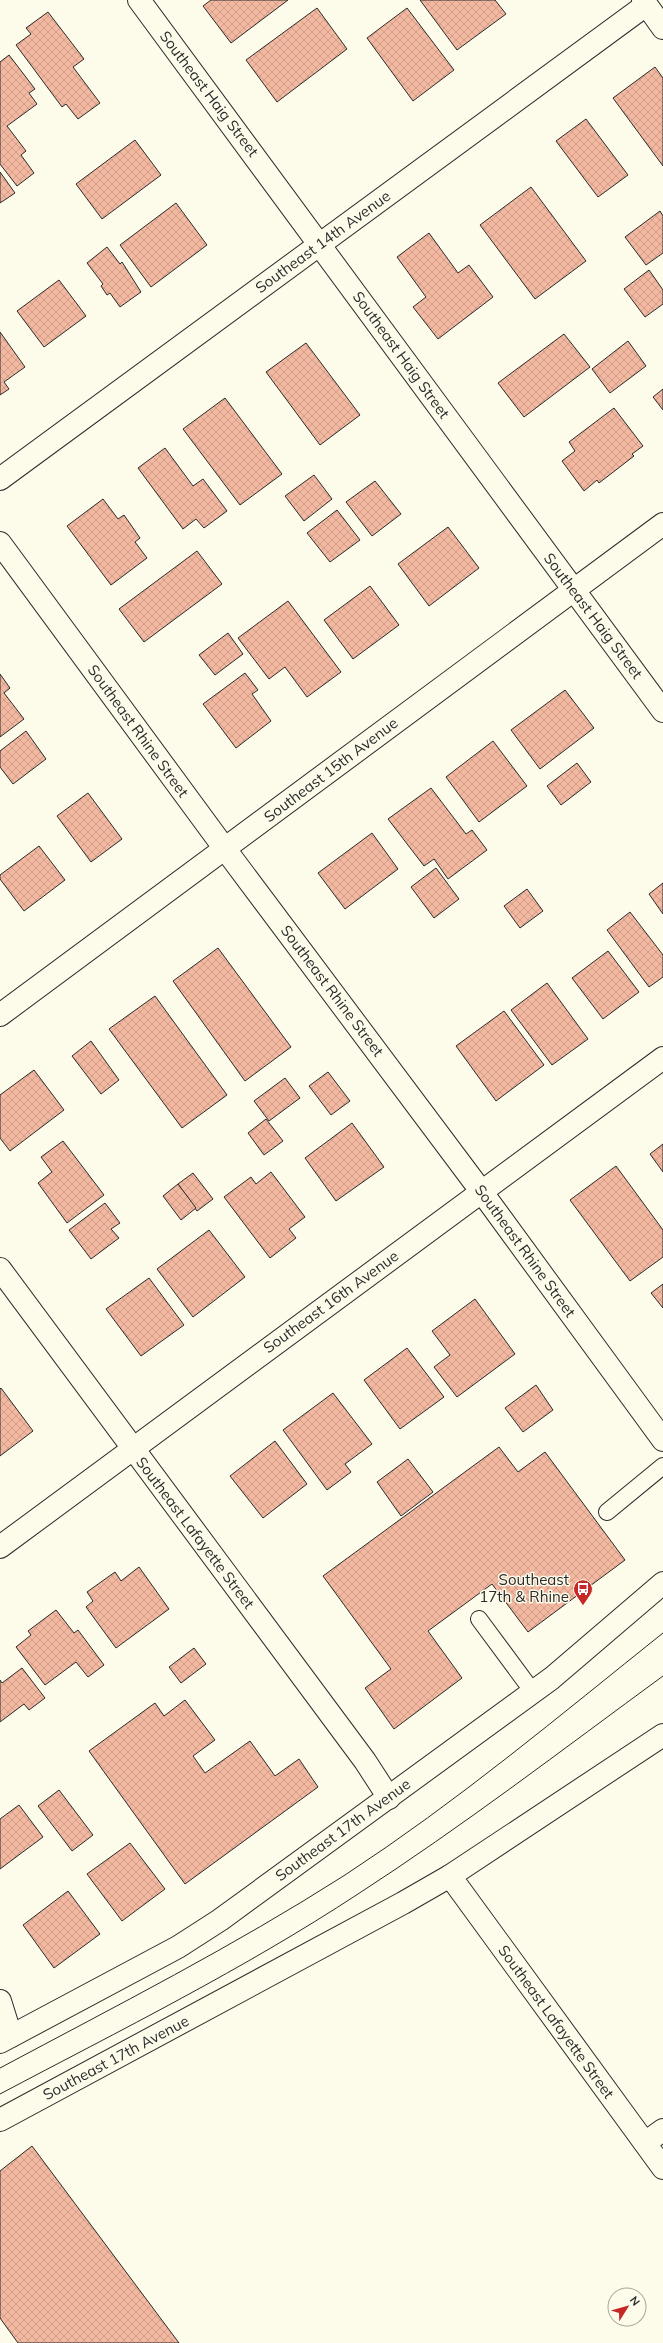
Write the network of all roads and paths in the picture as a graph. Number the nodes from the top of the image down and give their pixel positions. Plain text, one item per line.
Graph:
1 (139, 0) edge
2 (644, 2) edge
3 (663, 28) edge
4 (320, 244) junction
5 (0, 479) edge
6 (663, 524) edge
7 (0, 543) edge
8 (573, 590) junction
9 (663, 711) edge
10 (225, 849) junction
11 (0, 1015) edge
12 (663, 1058) edge
13 (482, 1191) junction
14 (0, 1269) edge
15 (663, 1440) edge
16 (132, 1448) junction
17 (663, 1466) edge
18 (607, 1512) dead end
19 (0, 1547) edge
20 (663, 1583) edge
21 (479, 1619) dead end
22 (533, 1692) junction
23 (663, 1735) edge
24 (389, 1798) junction
25 (450, 1876) junction
26 (0, 2001) edge
27 (6, 2039) edge
28 (0, 2120) edge
29 (663, 2130) edge
30 (645, 2143) junction
31 (663, 2168) edge

1 - 4 street, Southeast Haig Street
2 - 3 street
2 - 4 street, Southeast 14th Avenue
4 - 5 street, Southeast 14th Avenue
4 - 8 street, Southeast Haig Street
6 - 8 street, Southeast 15th Avenue
7 - 10 street, Southeast Rhine Street
8 - 9 street, Southeast Haig Street
8 - 10 street, Southeast 15th Avenue
10 - 11 street, Southeast 15th Avenue
10 - 13 street, Southeast Rhine Street
12 - 13 street, Southeast 16th Avenue
13 - 15 street, Southeast Rhine Street
13 - 16 street, Southeast 16th Avenue
14 - 16 street, Southeast Lafayette Street
16 - 19 street, Southeast 16th Avenue
16 - 24 street, Southeast Lafayette Street
17 - 18 lane
20 - 22 street, Southeast 17th Avenue
21 - 22 lane
22 - 24 street, Southeast 17th Avenue
23 - 25 street, Southeast 17th Avenue
24 - 27 street, Southeast 17th Avenue
25 - 28 street, Southeast 17th Avenue
25 - 30 street, Southeast Lafayette Street
26 - 27 street
29 - 30 street
30 - 31 street, Southeast Lafayette Street

